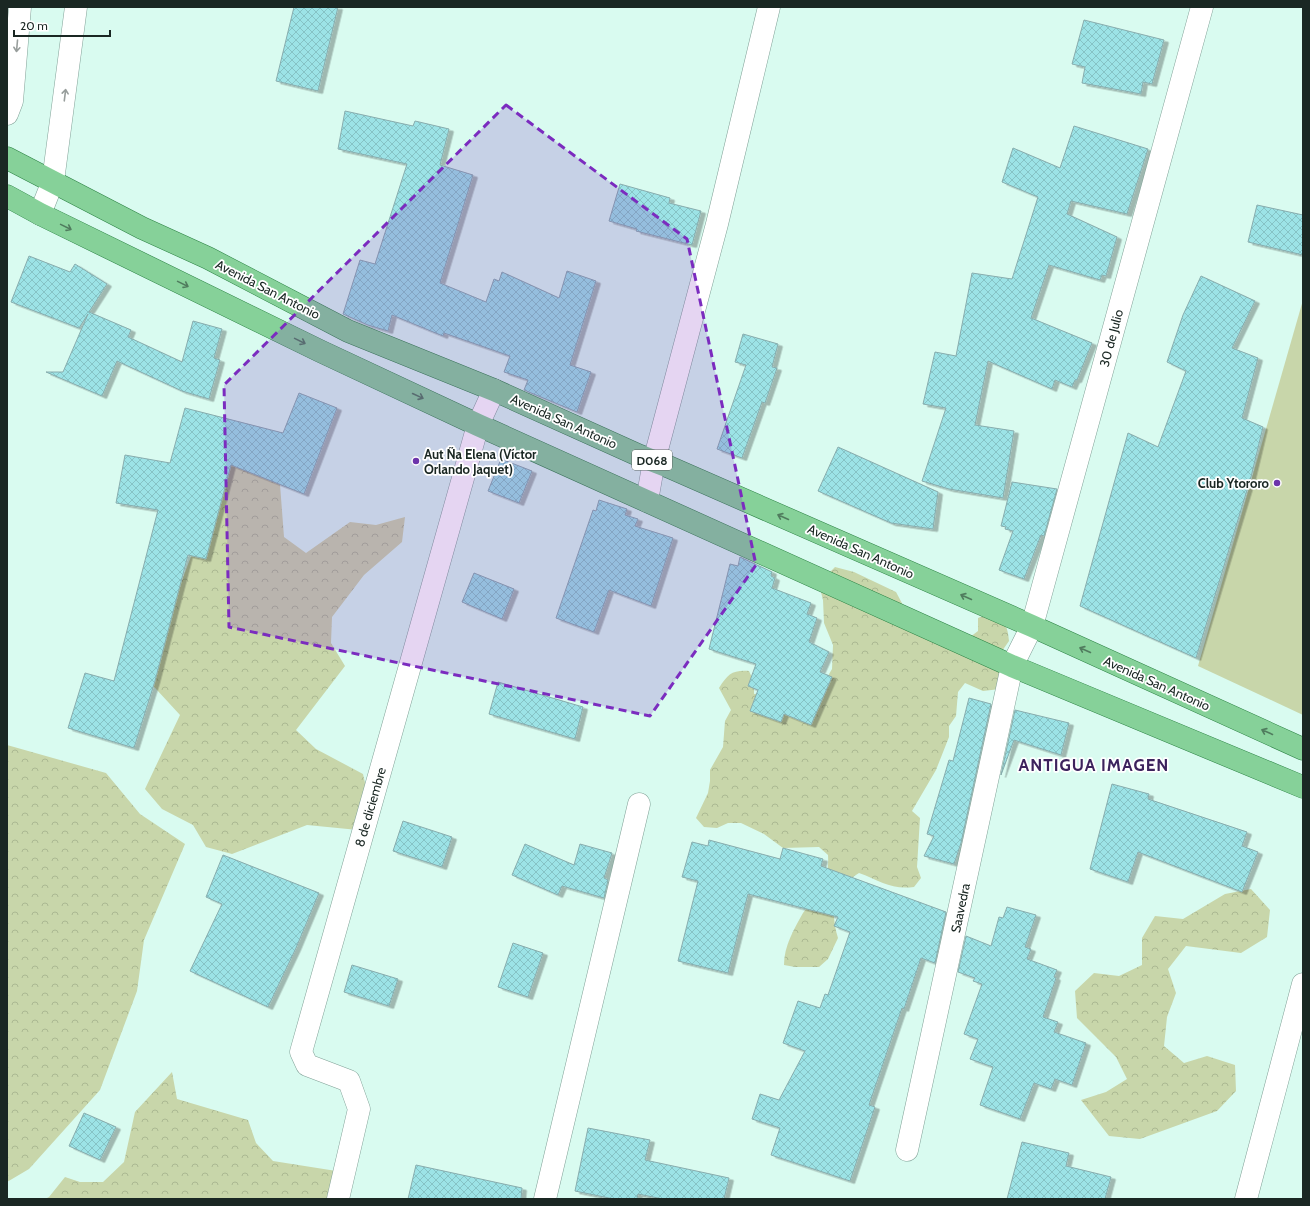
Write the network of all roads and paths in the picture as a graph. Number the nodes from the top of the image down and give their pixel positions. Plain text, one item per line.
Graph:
1 (20, 7) edge
2 (76, 7) edge
3 (769, 7) edge
4 (1202, 7) edge
5 (7, 114) edge
6 (7, 158) edge
7 (53, 180) junction
8 (7, 196) edge
9 (40, 214) junction
10 (494, 390) junction
11 (478, 424) junction
12 (654, 461) junction
13 (647, 501) junction
14 (1032, 626) junction
15 (1012, 666) junction
16 (1303, 748) edge
17 (1303, 787) edge
18 (639, 804) dead end
19 (1303, 984) edge
20 (907, 1150) dead end
21 (338, 1199) edge
22 (545, 1199) edge
23 (1246, 1199) edge

1 -> 5 street
7 -> 2 street
3 - 12 street
4 - 14 street, 30 de Julio
6 - 7 main road, Avenida San Antonio / D068
7 - 9 street
7 - 10 main road, Avenida San Antonio / D068
8 - 9 main road
9 -> 11 main road
10 - 11 street, 8 de diciembre
10 - 12 main road, Avenida San Antonio / D068
11 - 13 main road
11 - 21 street, 8 de diciembre
12 - 13 street
14 -> 12 main road, Avenida San Antonio / D068
13 - 15 main road
14 - 15 street, 30 de Julio
16 -> 14 main road, Avenida San Antonio / D068
15 - 17 main road
15 - 20 street, Saavedra
18 - 22 street
19 - 23 street

